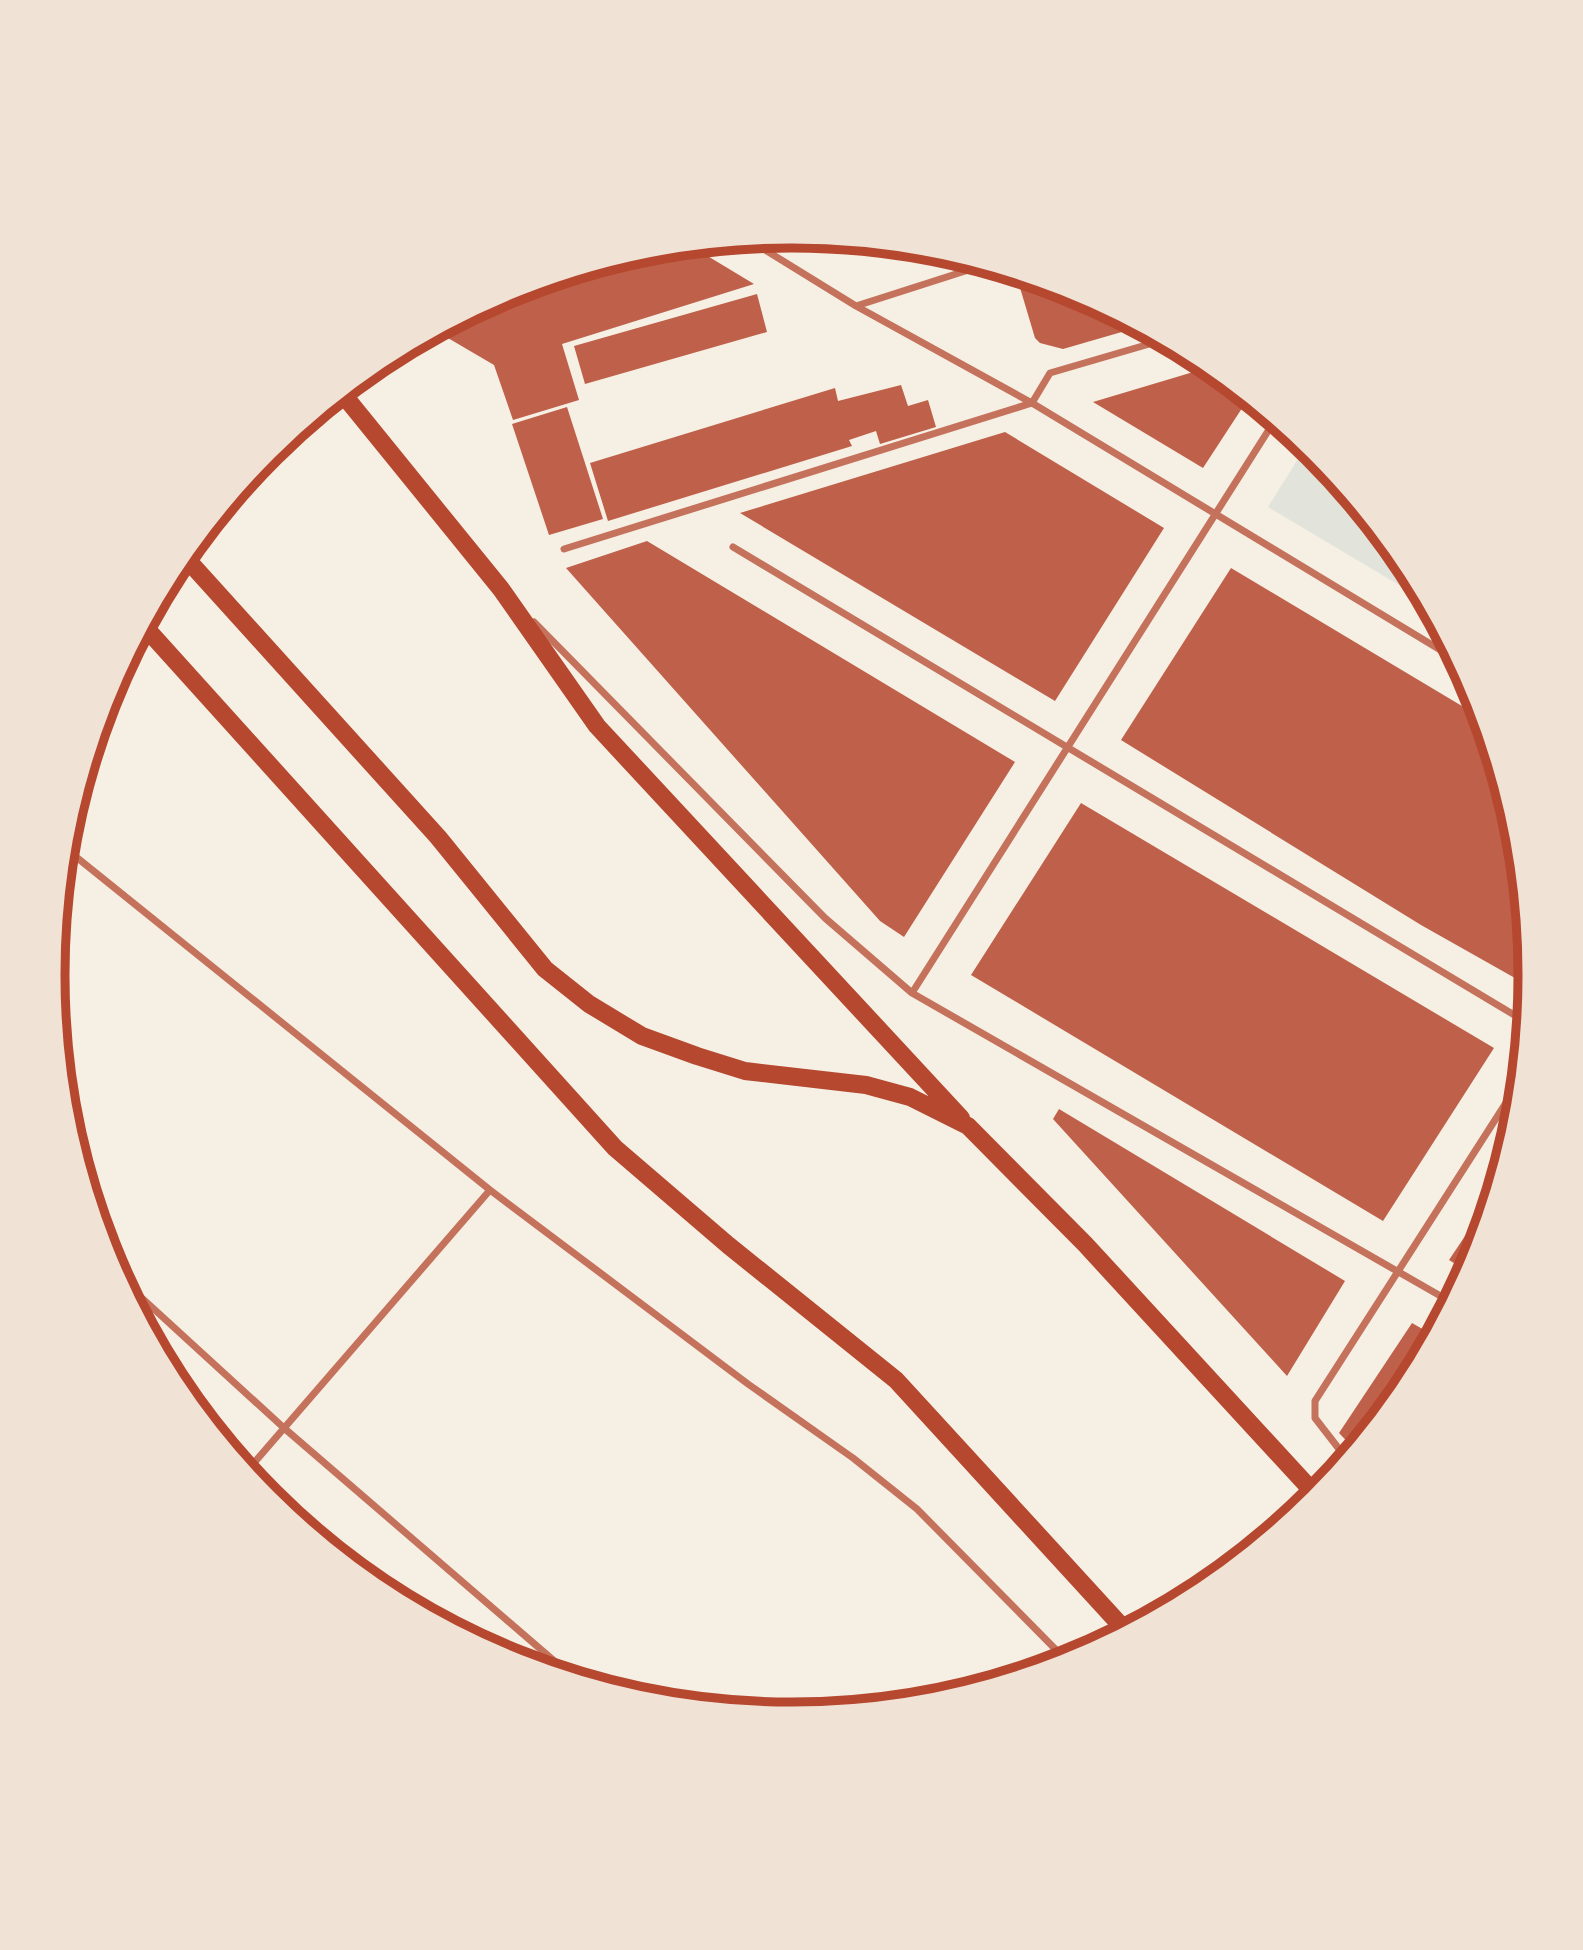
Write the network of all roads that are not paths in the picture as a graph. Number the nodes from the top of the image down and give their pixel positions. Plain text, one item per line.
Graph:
1 (763, 249) edge
2 (968, 270) edge
3 (856, 306) junction
4 (1151, 344) edge
5 (347, 399) edge
6 (1031, 403) junction
7 (1270, 428) edge
8 (1216, 513) junction
9 (733, 547) dead end
10 (564, 550) dead end
11 (192, 565) edge
12 (500, 589) junction
13 (151, 633) edge
14 (1441, 650) edge
15 (1069, 747) junction
16 (75, 856) edge
17 (912, 993) junction
18 (1517, 1017) edge
19 (1506, 1103) edge
20 (968, 1126) junction
21 (490, 1190) junction
22 (1401, 1272) junction
23 (140, 1297) edge
24 (1443, 1297) edge
25 (284, 1428) junction
26 (1341, 1451) edge
27 (254, 1463) edge
28 (1308, 1486) edge
29 (1119, 1624) edge
30 (1057, 1651) edge
31 (557, 1663) edge

1 - 3 street
2 - 3 street
3 - 6 street
4 - 6 street
5 - 12 main road
6 - 8 street
6 - 10 street
7 - 8 street
8 - 14 street
8 - 15 street
9 - 15 street
11 - 20 main road
12 - 17 street
12 - 20 main road
13 - 29 main road
15 - 17 street
15 - 18 street
16 - 21 street
17 - 22 street
19 - 22 street
20 - 28 main road
21 - 25 street
21 - 30 street
22 - 24 street
22 - 26 street
23 - 25 street
25 - 27 street
25 - 31 street

